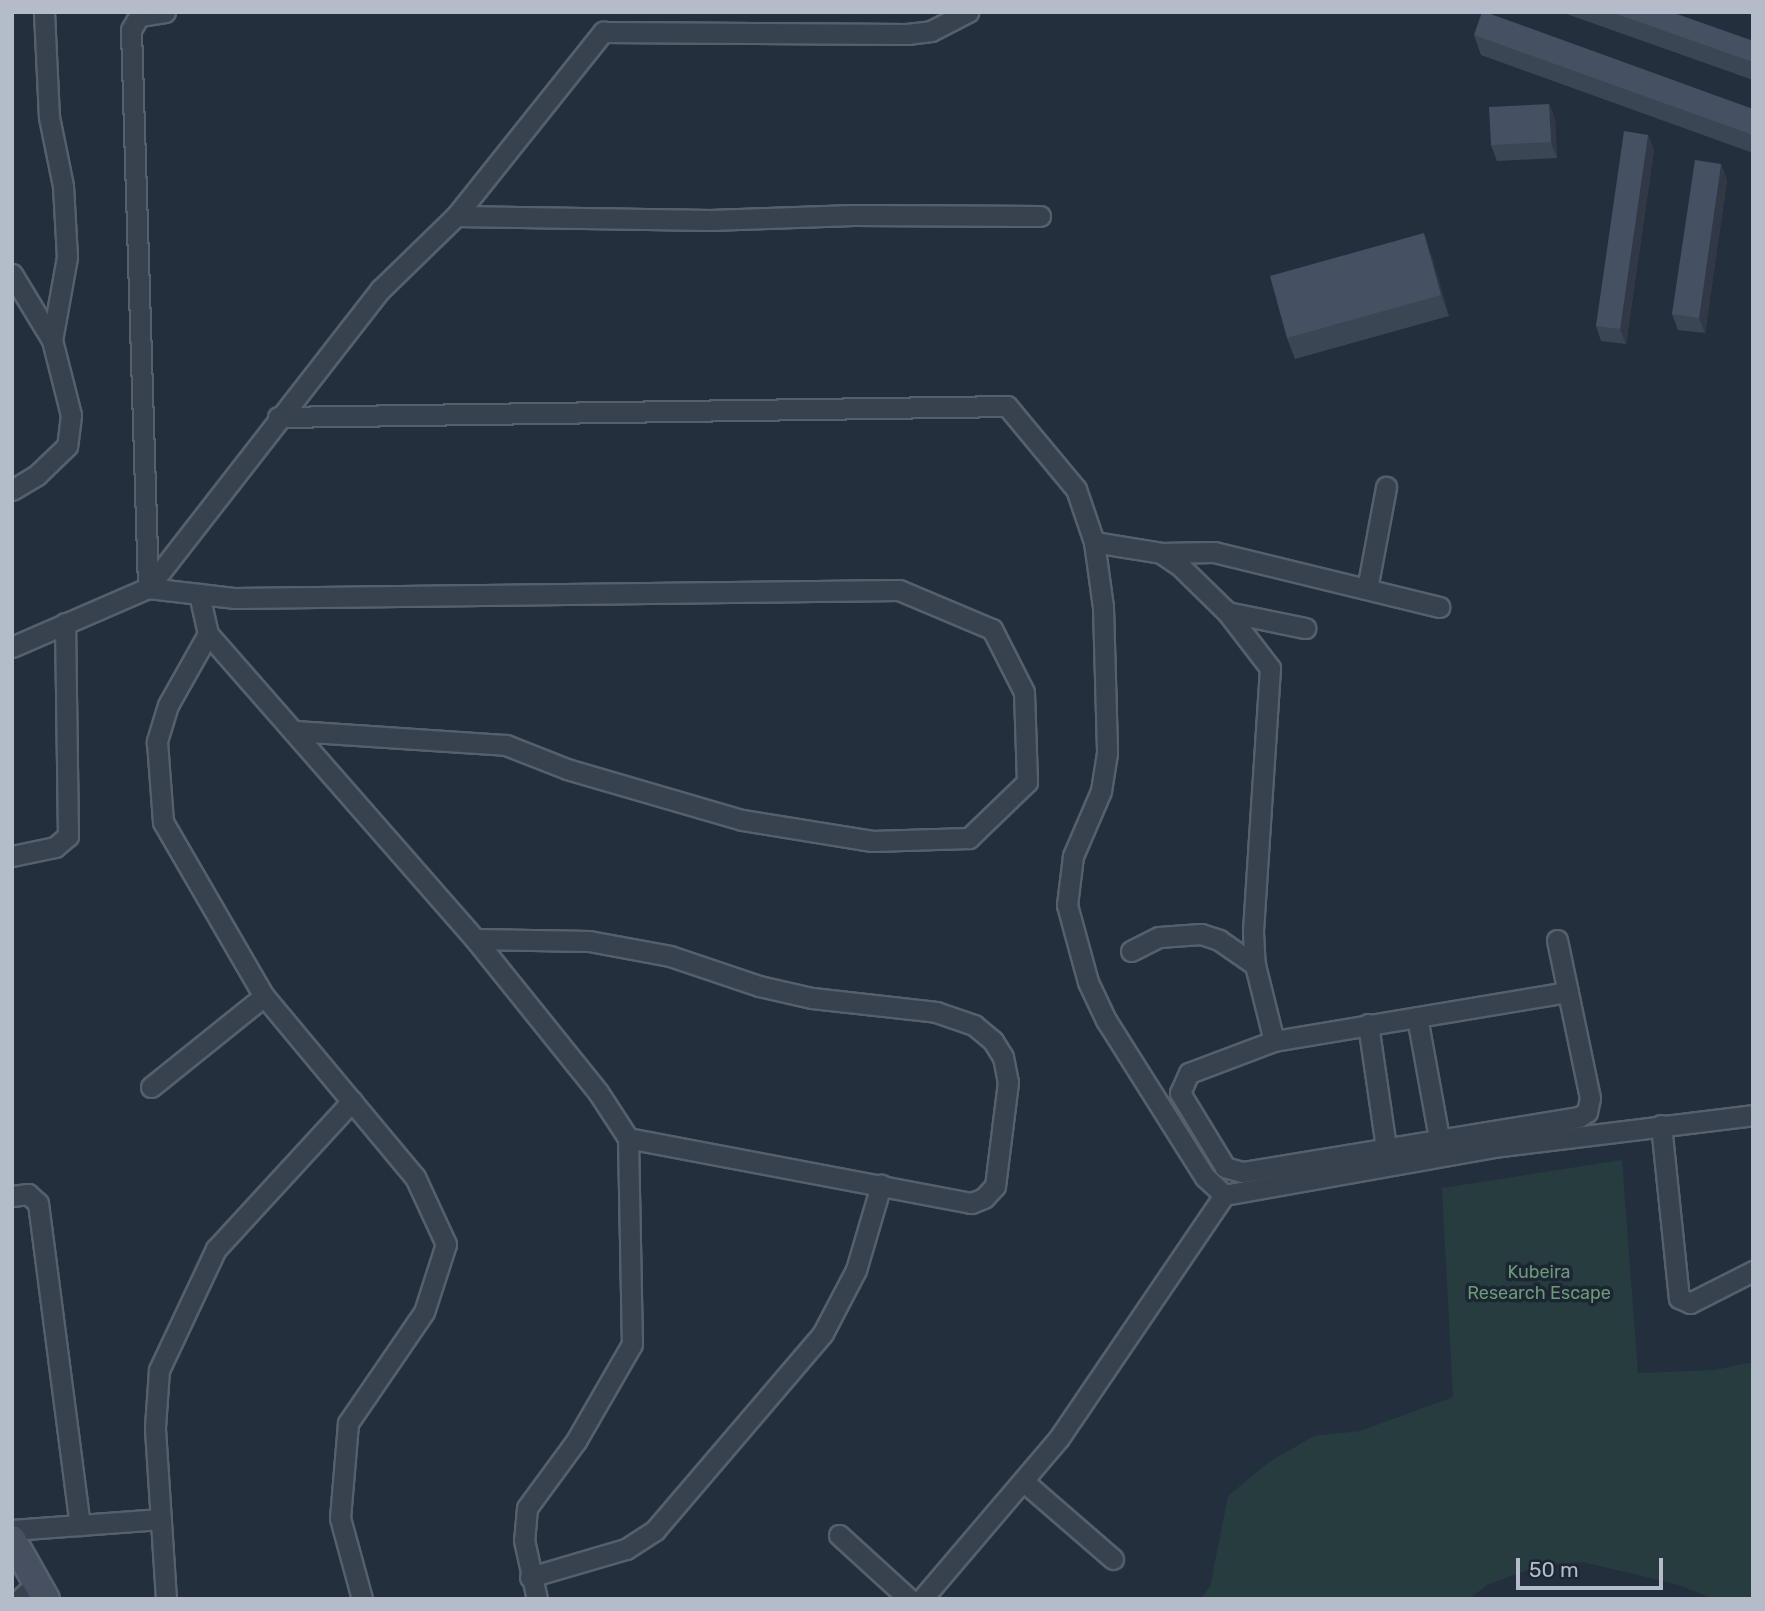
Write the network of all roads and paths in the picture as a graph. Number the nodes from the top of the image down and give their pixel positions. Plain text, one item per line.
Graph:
1 (44, 12) edge
2 (165, 12) edge
3 (599, 12) edge
4 (968, 12) edge
5 (603, 32) junction
6 (456, 216) junction
7 (1040, 216) dead end
8 (12, 274) edge
9 (52, 340) junction
10 (278, 417) junction
11 (1386, 487) dead end
12 (12, 490) edge
13 (1094, 542) junction
14 (1161, 553) junction
15 (148, 588) junction
16 (1367, 589) junction
17 (199, 594) junction
18 (1439, 607) dead end
19 (1227, 612) junction
20 (65, 623) junction
21 (1305, 628) dead end
22 (208, 634) junction
23 (12, 647) edge
24 (293, 731) junction
25 (12, 856) edge
26 (475, 939) junction
27 (1557, 940) dead end
28 (1131, 951) dead end
29 (1255, 965) junction
30 (1568, 992) junction
31 (264, 996) junction
32 (1417, 1017) junction
33 (1368, 1024) junction
34 (1274, 1041) junction
35 (151, 1087) dead end
36 (352, 1101) junction
37 (1753, 1115) edge
38 (1661, 1125) junction
39 (628, 1138) junction
40 (1439, 1138) junction
41 (1386, 1148) junction
42 (881, 1185) junction
43 (1224, 1195) junction
44 (12, 1196) edge
45 (1753, 1271) edge
46 (1023, 1481) junction
47 (161, 1519) junction
48 (80, 1525) junction
49 (12, 1530) edge
50 (839, 1535) dead end
51 (12, 1539) edge
52 (1113, 1559) dead end
53 (530, 1577) junction
54 (35, 1593) edge
55 (166, 1599) edge
56 (362, 1599) edge
57 (537, 1599) edge
58 (909, 1599) edge
59 (922, 1599) edge

1 - 9 street
2 - 15 street
3 - 5 street
4 - 5 street
5 - 6 street
6 - 7 street
6 - 10 street
8 - 9 street
9 - 12 street
10 - 13 street
10 - 15 street
11 - 16 street
13 - 14 street
13 - 43 street
14 - 16 street
14 - 19 street
15 - 17 street
15 - 20 street
16 - 18 street
17 - 22 street
17 - 24 street
19 - 21 street
19 - 29 street
20 - 23 street
20 - 25 street
22 - 24 street
22 - 31 street
24 - 26 street
26 - 39 street
26 - 42 street
27 - 30 street
28 - 29 street
29 - 34 street
30 - 32 street
30 - 40 street
31 - 35 street
31 - 36 street
32 - 33 street
32 - 40 street
33 - 34 street
33 - 41 street
34 - 41 street
36 - 47 street
36 - 56 street
37 - 38 street
38 - 43 street
38 - 45 street
39 - 42 street
39 - 53 street
40 - 41 street
42 - 53 street
43 - 46 street
44 - 48 street
46 - 52 street
46 - 59 street
47 - 48 street
47 - 55 street
48 - 49 street
50 - 58 street
51 - 54 street
53 - 57 street

